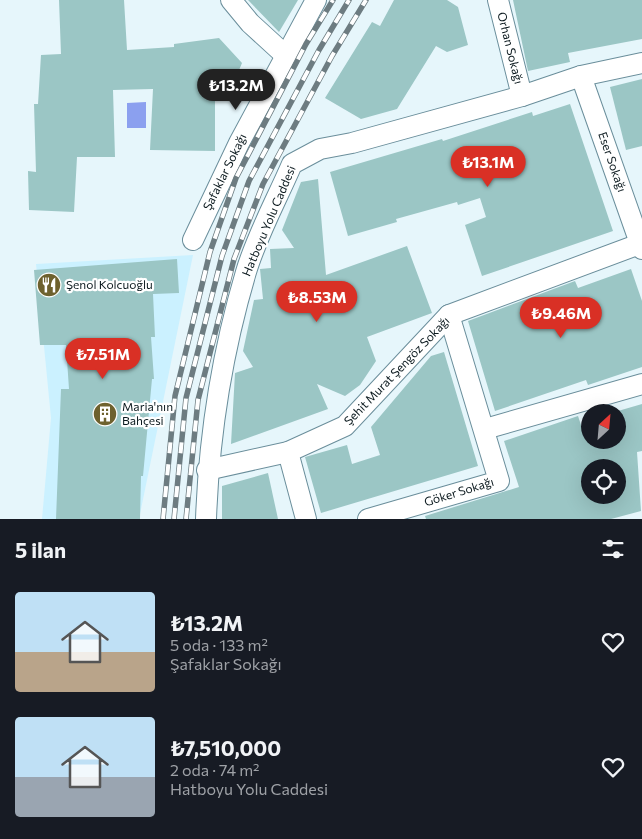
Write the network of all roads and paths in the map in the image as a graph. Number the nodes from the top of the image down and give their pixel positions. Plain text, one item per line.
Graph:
1 (231, 0) edge
2 (316, 0) edge
3 (498, 0) edge
4 (285, 55) junction
5 (642, 63) edge
6 (581, 76) junction
7 (522, 96) junction
8 (193, 240) dead end
9 (641, 245) edge
10 (449, 315) junction
11 (642, 384) edge
12 (485, 429) junction
13 (288, 452) junction
14 (208, 470) junction
15 (206, 519) edge
16 (306, 519) edge
17 (368, 519) edge

1 - 4 street
2 - 4 street, Şafaklar Sokağı
3 - 7 street, Orhan Sokağı
4 - 8 street, Şafaklar Sokağı
5 - 6 street, Hatboyu Yolu Caddesi
6 - 7 street, Hatboyu Yolu Caddesi
6 - 9 street, Eser Sokağı
7 - 14 street, Hatboyu Yolu Caddesi
9 - 10 street, Şehit Murat Şengöz Sokağı
10 - 12 street, Göker Sokağı
10 - 13 street, Şehit Murat Şengöz Sokağı
11 - 12 street
12 - 17 street, Göker Sokağı
13 - 14 street, Şehit Murat Şengöz Sokağı
13 - 16 street
14 - 15 street, Hatboyu Yolu Caddesi

